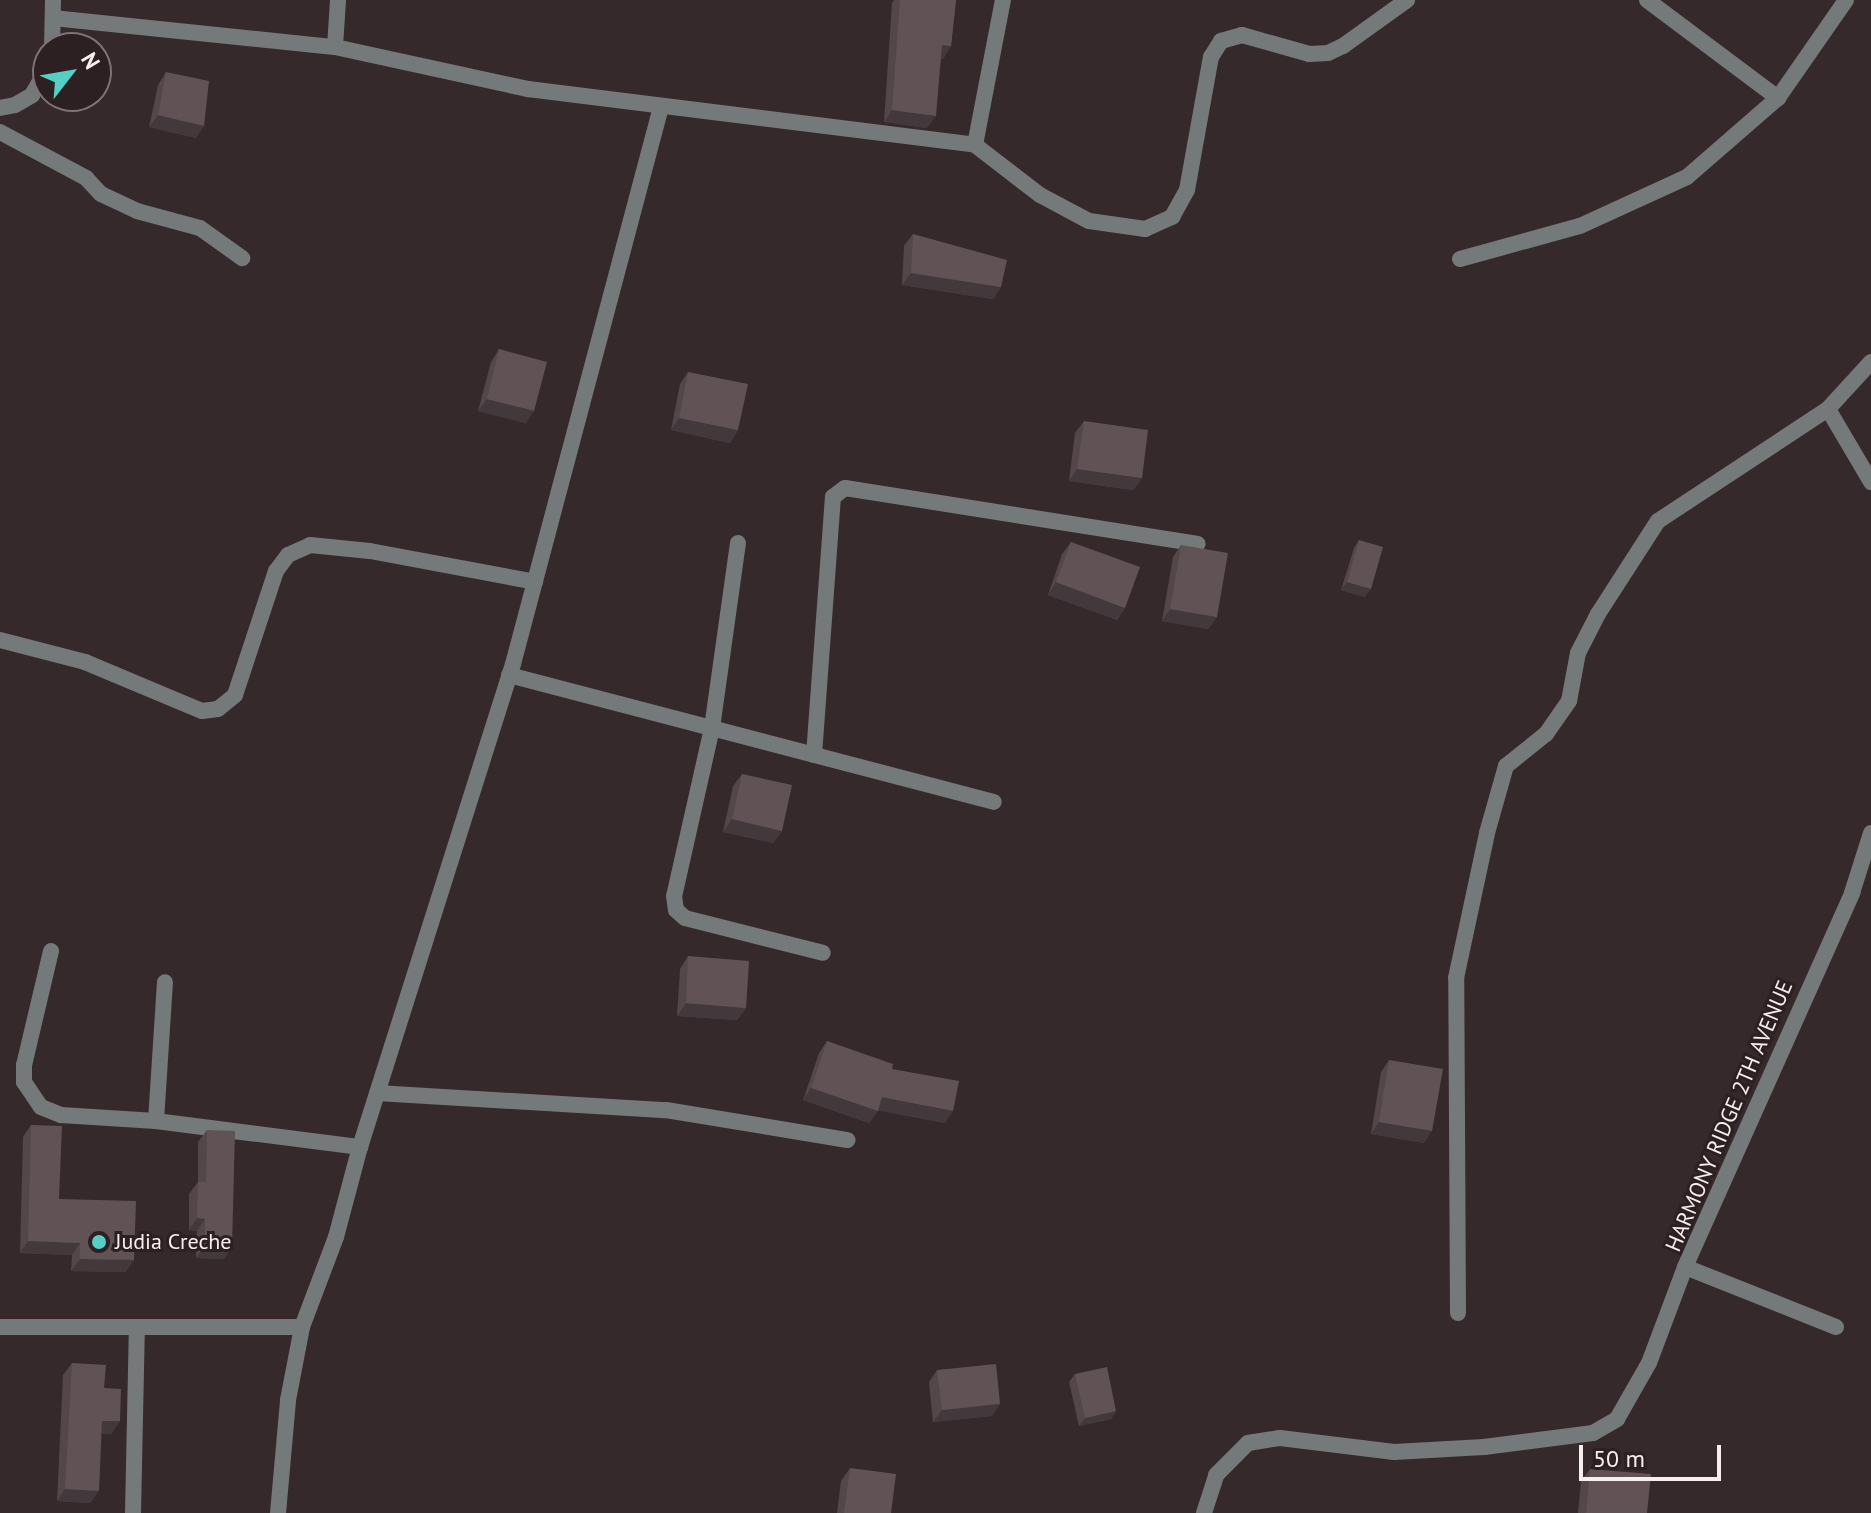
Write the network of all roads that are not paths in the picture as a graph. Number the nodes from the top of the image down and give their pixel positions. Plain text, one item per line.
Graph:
1 (53, 0) edge
2 (338, 0) edge
3 (1003, 0) edge
4 (1407, 0) edge
5 (1647, 0) edge
6 (1846, 0) edge
7 (53, 18) junction
8 (53, 32) edge
9 (335, 47) junction
10 (32, 95) edge
11 (1778, 98) junction
12 (661, 107) junction
13 (0, 108) edge
14 (0, 132) edge
15 (975, 145) junction
16 (242, 258) dead end
17 (1460, 259) dead end
18 (1871, 362) edge
19 (1828, 409) junction
20 (1871, 482) edge
21 (738, 543) dead end
22 (1198, 544) edge
23 (535, 582) junction
24 (0, 640) edge
25 (509, 675) junction
26 (712, 728) junction
27 (814, 755) junction
28 (994, 802) dead end
29 (1871, 833) edge
30 (51, 951) dead end
31 (823, 953) dead end
32 (165, 982) dead end
33 (377, 1093) junction
34 (156, 1121) junction
35 (848, 1140) dead end
36 (360, 1147) junction
37 (1685, 1267) junction
38 (1458, 1313) dead end
39 (0, 1327) edge
40 (302, 1327) junction
41 (1836, 1327) dead end
42 (137, 1329) junction
43 (133, 1513) edge
44 (278, 1513) edge
45 (1204, 1513) edge

1 - 7 street
2 - 9 street
3 - 15 street
4 - 15 street
5 - 11 street
6 - 11 street
7 - 8 street
7 - 9 street
9 - 12 street
10 - 13 street
11 - 17 street
12 - 15 street
12 - 23 street
14 - 16 street
18 - 19 street
19 - 20 street
19 - 38 street
21 - 26 street
22 - 27 street
23 - 24 street
23 - 25 street
25 - 26 street
25 - 33 street
26 - 27 street
26 - 31 street
27 - 28 street
29 - 37 street, HARMONY RIDGE 2TH AVENUE
30 - 34 street
32 - 34 street
33 - 35 street
33 - 36 street
34 - 36 street
36 - 40 street
37 - 41 street, HARMONY RIDGE 2TH AVENUE
37 - 45 street
39 - 42 street
40 - 42 street
40 - 44 street
42 - 43 street

